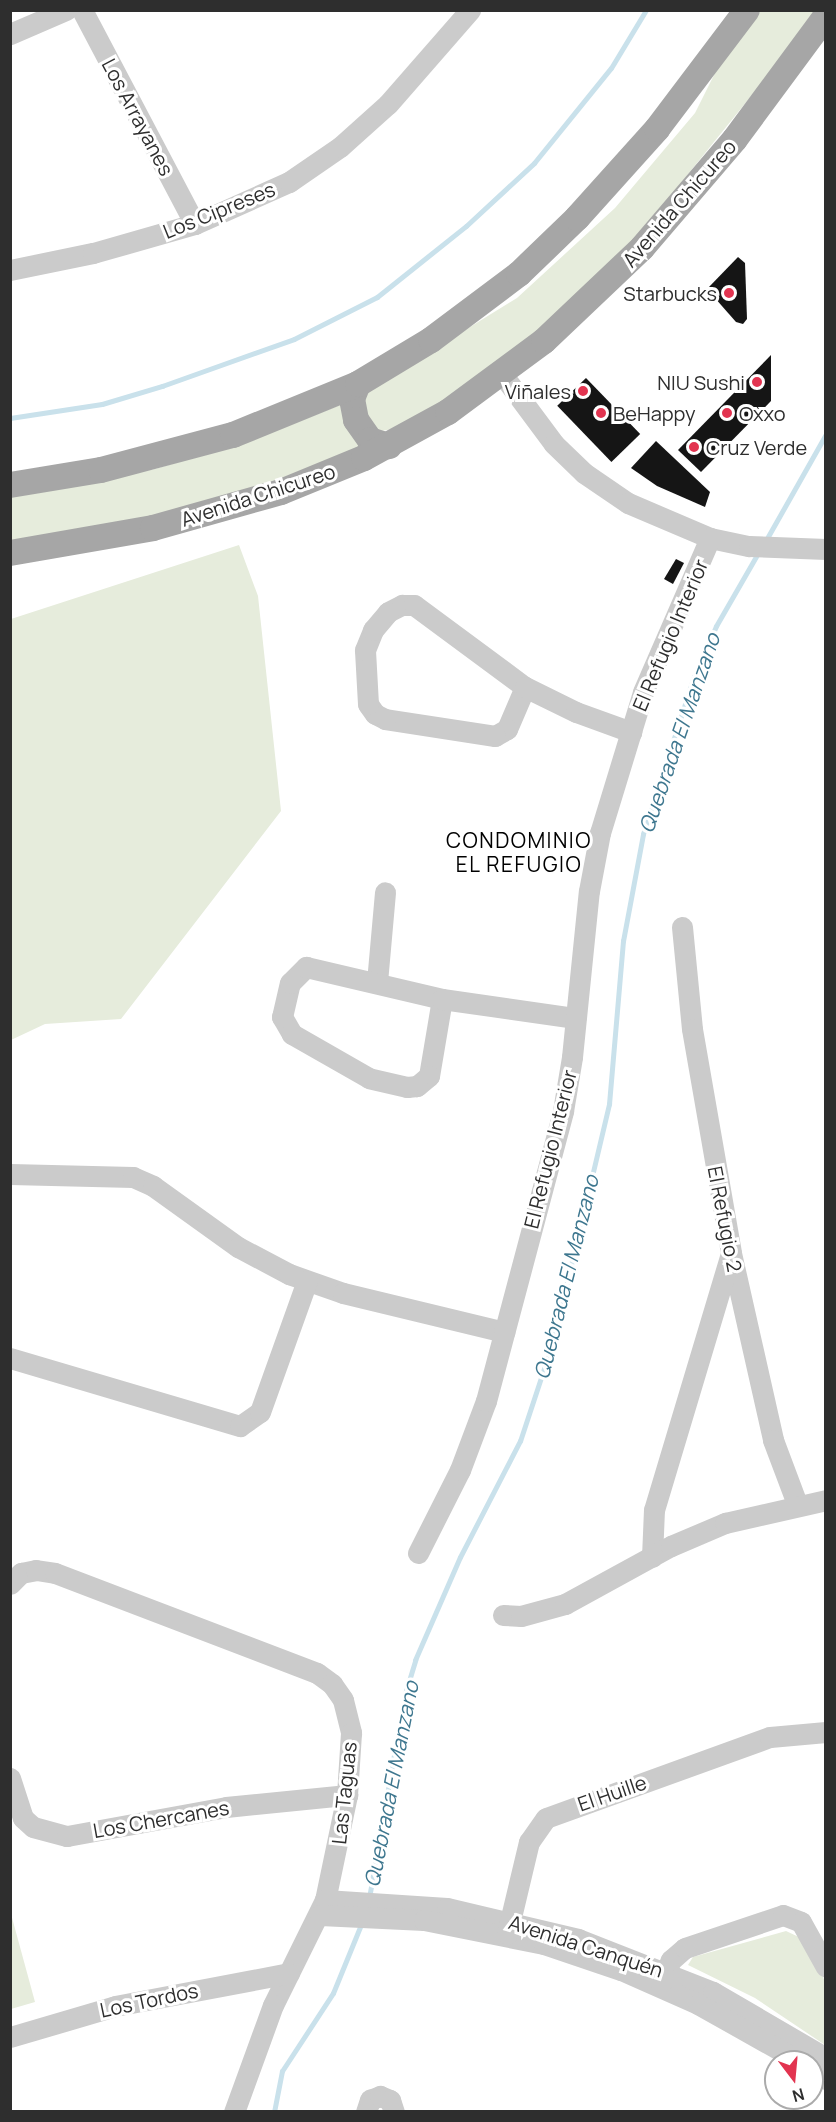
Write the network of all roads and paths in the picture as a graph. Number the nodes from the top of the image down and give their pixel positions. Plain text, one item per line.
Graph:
1 (66, 10) edge
2 (82, 10) edge
3 (470, 10) edge
4 (747, 10) edge
5 (825, 16) edge
6 (10, 34) edge
7 (817, 40) edge
8 (195, 224) junction
9 (10, 270) edge
10 (502, 374) junction
11 (358, 384) junction
12 (389, 446) junction
13 (10, 485) edge
14 (710, 538) junction
15 (825, 549) edge
16 (10, 553) edge
17 (525, 687) junction
18 (631, 732) junction
19 (385, 892) dead end
20 (682, 927) dead end
21 (377, 981) junction
22 (442, 999) junction
23 (576, 1018) junction
24 (10, 1174) edge
25 (731, 1253) junction
26 (307, 1281) junction
27 (504, 1332) junction
28 (10, 1358) edge
29 (825, 1500) edge
30 (797, 1504) junction
31 (418, 1553) dead end
32 (652, 1557) junction
33 (16, 1578) edge
34 (503, 1615) dead end
35 (825, 1716) edge
36 (798, 1732) junction
37 (825, 1732) edge
38 (10, 1778) edge
39 (347, 1795) junction
40 (323, 1908) junction
41 (509, 1927) junction
42 (825, 1966) edge
43 (290, 1973) junction
44 (663, 1979) junction
45 (10, 2037) edge
46 (781, 2050) edge
47 (825, 2058) edge
48 (234, 2112) edge
49 (366, 2112) edge
50 (394, 2112) edge

1 - 6 street
2 - 8 street, Los Arrayanes
3 - 8 street, Los Cipreses
4 - 11 main road
5 - 7 main road, Avenida Chicureo
7 - 10 main road, Avenida Chicureo
8 - 9 street, Los Cipreses
10 - 12 main road, Avenida Chicureo
10 - 14 street
11 - 12 main road
11 - 13 main road
12 - 16 main road, Avenida Chicureo
14 - 15 street
14 - 18 street, El Refugio Interior
17 - 17 street, El Refugio Interior
17 - 18 street, El Refugio Interior
18 - 23 street, El Refugio Interior
19 - 21 street
20 - 25 street, El Refugio 2
21 - 22 street
21 - 22 street
22 - 23 street
23 - 27 street, El Refugio Interior
24 - 26 street
25 - 30 street, El Refugio 2
25 - 32 street
26 - 27 street
26 - 28 street
27 - 31 street, El Refugio Interior
29 - 30 street
30 - 32 street
32 - 34 street
33 - 39 street, Las Taguas
35 - 36 street, El Huille
36 - 37 street, El Huille
36 - 41 street, El Huille
38 - 39 street, Los Chercanes
39 - 40 street, Las Taguas
40 - 41 street, Avenida Canquén
40 - 43 street, Las Taguas
41 - 44 street, Avenida Canquén
42 - 44 street
43 - 45 street, Los Tordos
43 - 48 street, Las Taguas
44 - 46 street, Avenida Canquén
44 - 47 street, Avenida Canquén
49 - 50 street

